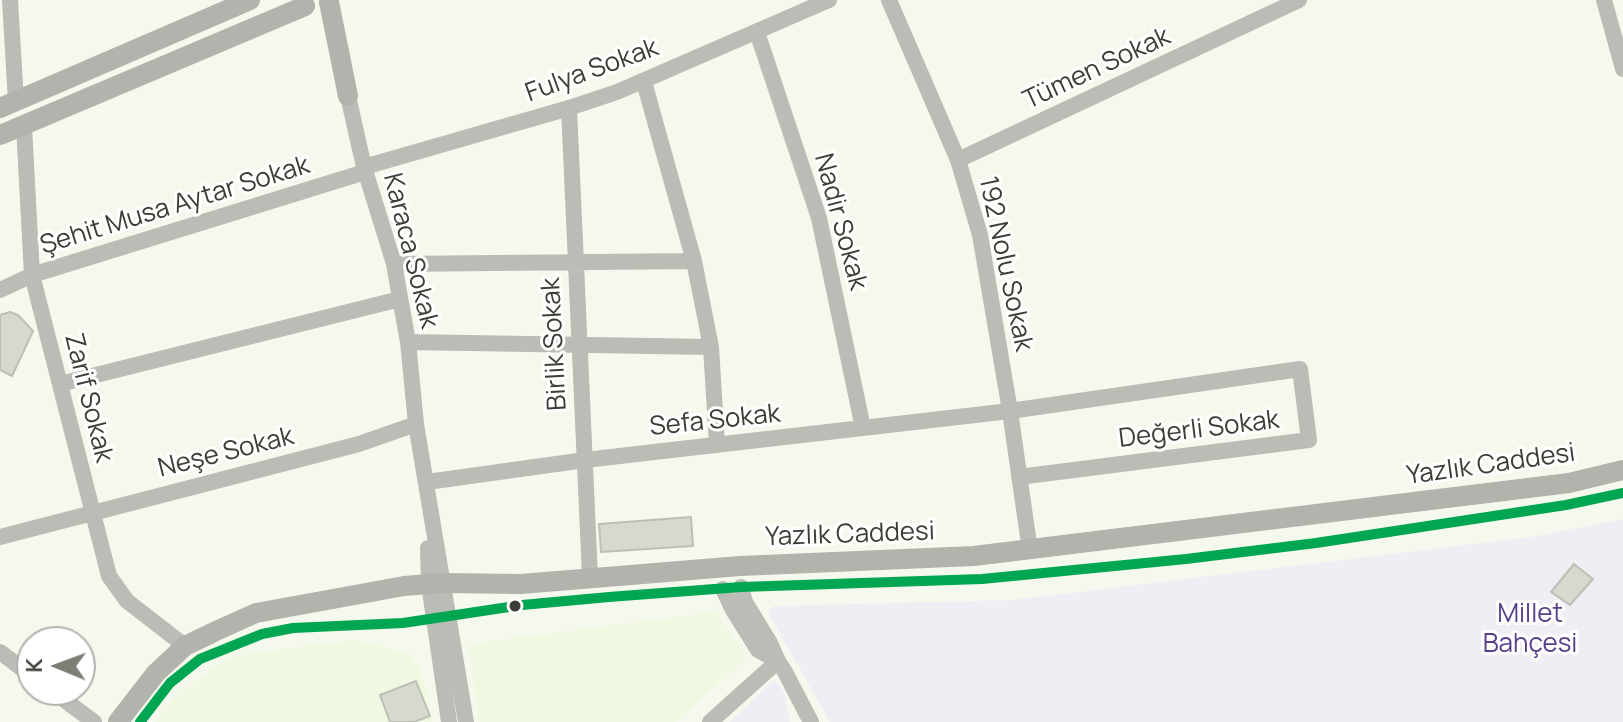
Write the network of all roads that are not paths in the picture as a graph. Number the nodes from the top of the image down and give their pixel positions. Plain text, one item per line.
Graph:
1 (10, 0) edge
2 (250, 0) edge
3 (829, 0) edge
4 (889, 0) edge
5 (1299, 0) edge
6 (1623, 1) edge
7 (315, 3) edge
8 (1605, 3) edge
9 (757, 32) junction
10 (1623, 69) edge
11 (644, 82) junction
12 (348, 96) joint
13 (8, 105) edge
14 (569, 108) junction
15 (24, 126) junction
16 (0, 135) edge
17 (958, 160) junction
18 (364, 169) junction
19 (694, 261) junction
20 (576, 262) junction
21 (394, 264) junction
22 (32, 275) junction
23 (0, 290) edge
24 (400, 299) junction
25 (408, 342) junction
26 (579, 344) junction
27 (711, 347) junction
28 (60, 384) junction
29 (1010, 411) junction
30 (416, 424) junction
31 (863, 428) junction
32 (717, 445) junction
33 (585, 460) junction
34 (1623, 470) edge
35 (425, 474) junction
36 (1019, 477) junction
37 (93, 512) junction
38 (0, 537) edge
39 (1030, 551) junction
40 (590, 577) junction
41 (435, 583) junction
42 (741, 587) dead end
43 (723, 589) dead end
44 (185, 646) junction
45 (778, 661) junction
46 (72, 706) edge
47 (94, 722) edge
48 (118, 722) edge
49 (449, 722) edge
50 (466, 722) edge
51 (710, 722) edge
52 (811, 722) edge

1 - 13 street
2 - 13 main road
3 - 9 street, Fulya Sokak
4 - 17 street, 192 Nolu Sokak
5 - 17 street, Tümen Sokak
6 - 8 street
7 - 12 main road
7 - 15 main road
8 - 10 street
9 - 11 street, Fulya Sokak
9 - 31 street, Nadir Sokak
11 - 14 street, Fulya Sokak
11 - 19 street
12 - 18 street, Karaca Sokak
14 - 18 street, Fulya Sokak
14 - 20 street, Birlik Sokak
15 - 16 main road
15 - 22 street, Zarif Sokak
17 - 29 street, 192 Nolu Sokak
18 - 21 street, Karaca Sokak
18 - 22 street, Şehit Musa Aytar Sokak
19 - 20 street
19 - 27 street
20 - 21 street
20 - 26 street, Birlik Sokak
21 - 24 street, Karaca Sokak
22 - 23 street, Şehit Musa Aytar Sokak
22 - 28 street, Zarif Sokak
24 - 25 street, Karaca Sokak
24 - 28 street
25 - 26 street
25 - 30 street, Karaca Sokak
26 - 27 street
26 - 33 street, Birlik Sokak
27 - 32 street
28 - 37 street, Zarif Sokak
29 - 31 street, Sefa Sokak
29 - 36 street, 192 Nolu Sokak
29 - 36 street, Değerli Sokak
30 - 35 street, Karaca Sokak
30 - 37 street, Neşe Sokak
31 - 32 street, Sefa Sokak
32 - 33 street, Sefa Sokak
33 - 35 street, Sefa Sokak
33 - 40 street, Birlik Sokak
34 - 39 main road, Yazlık Caddesi
35 - 41 street, Karaca Sokak
36 - 39 street, 192 Nolu Sokak
37 - 38 street, Neşe Sokak
37 - 44 street, Zarif Sokak
39 - 40 main road, Yazlık Caddesi
40 - 41 main road, Yazlık Caddesi
41 - 44 main road, Yazlık Caddesi
41 - 49 street
41 - 50 street
42 - 45 street
43 - 45 street
44 - 48 main road, Yazlık Caddesi
45 - 51 street
45 - 52 street
46 - 47 street

